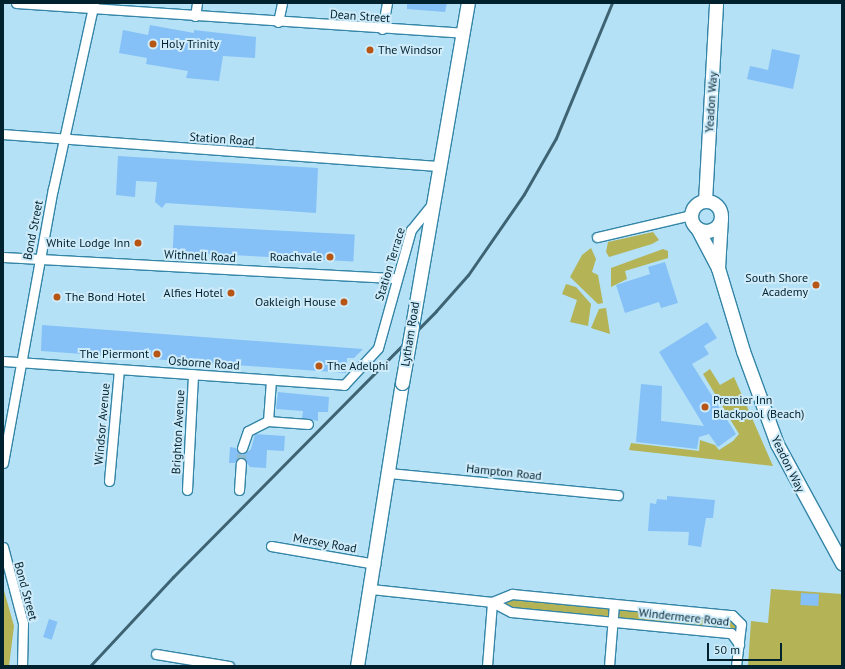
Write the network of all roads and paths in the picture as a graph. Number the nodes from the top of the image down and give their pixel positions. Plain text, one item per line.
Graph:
1 (16, 3) edge
2 (197, 3) edge
3 (282, 3) edge
4 (387, 3) edge
5 (468, 3) edge
6 (716, 3) edge
7 (94, 6) edge
8 (195, 16) junction
9 (278, 22) junction
10 (382, 30) junction
11 (463, 33) junction
12 (3, 134) edge
13 (66, 139) junction
14 (440, 166) junction
15 (705, 201) junction
16 (433, 202) junction
17 (691, 215) junction
18 (721, 216) junction
19 (697, 228) junction
20 (597, 237) dead end
21 (3, 257) edge
22 (39, 260) junction
23 (718, 268) junction
24 (396, 278) junction
25 (382, 338) joint
26 (3, 361) edge
27 (22, 362) junction
28 (119, 369) junction
29 (193, 374) junction
30 (271, 380) junction
31 (268, 421) junction
32 (308, 424) dead end
33 (6, 438) edge
34 (242, 448) tunnel mouth
35 (241, 463) tunnel mouth
36 (3, 464) edge
37 (388, 473) junction
38 (109, 481) dead end
39 (187, 490) dead end
40 (239, 490) dead end
41 (618, 495) dead end
42 (271, 546) dead end
43 (3, 547) edge
44 (842, 563) edge
45 (375, 564) junction
46 (371, 589) junction
47 (492, 602) junction
48 (614, 604) junction
49 (613, 622) junction
50 (739, 644) junction
51 (156, 654) dead end
52 (22, 666) edge
53 (230, 666) edge
54 (357, 666) edge
55 (487, 666) edge
56 (609, 666) edge
57 (736, 666) edge

1 - 7 street, Dean Street
2 - 8 street
3 - 9 street
4 - 10 street
5 - 11 street, Lytham Road
6 - 15 street, Yeadon Way
7 - 8 street, Dean Street
7 - 13 street, Bond Street
8 - 9 street, Dean Street
9 - 10 street, Dean Street
10 - 11 street, Dean Street
11 - 14 street, Lytham Road
12 - 13 street, Station Road
13 - 14 street, Station Road
13 - 22 street, Bond Street
14 - 16 street, Lytham Road
15 - 17 street
15 - 18 street
16 - 24 street, Station Terrace
16 - 37 street, Lytham Road, bridge
17 - 19 street
17 - 20 street
18 - 19 street
18 - 23 street, Yeadon Way
19 - 23 street, Yeadon Way
21 - 22 street, Withnell Road
22 - 24 street, Withnell Road
22 - 27 street, Bond Street
23 - 44 street, Yeadon Way
24 - 25 street, Station Terrace
25 - 30 street, Osborne Road
26 - 27 street, Osborne Road
27 - 28 street, Osborne Road
27 - 33 street, Bond Street
28 - 29 street, Osborne Road
28 - 38 street, Windsor Avenue
29 - 30 street, Osborne Road
29 - 39 street, Brighton Avenue
30 - 31 street
31 - 32 street
31 - 34 street
33 - 36 street, Bond Street
35 - 40 street
37 - 41 street, Hampton Road
37 - 45 street, Lytham Road
42 - 45 street, Mersey Road
43 - 52 street, Bond Street
45 - 46 street, Lytham Road
46 - 47 street, Windermere Road
46 - 54 street, Lytham Road
47 - 48 street, Windermere Road
47 - 49 street, Windermere Road
47 - 55 street
48 - 49 street
48 - 50 street, Windermere Road
49 - 50 street, Windermere Road
49 - 56 street
50 - 57 street
51 - 53 street

